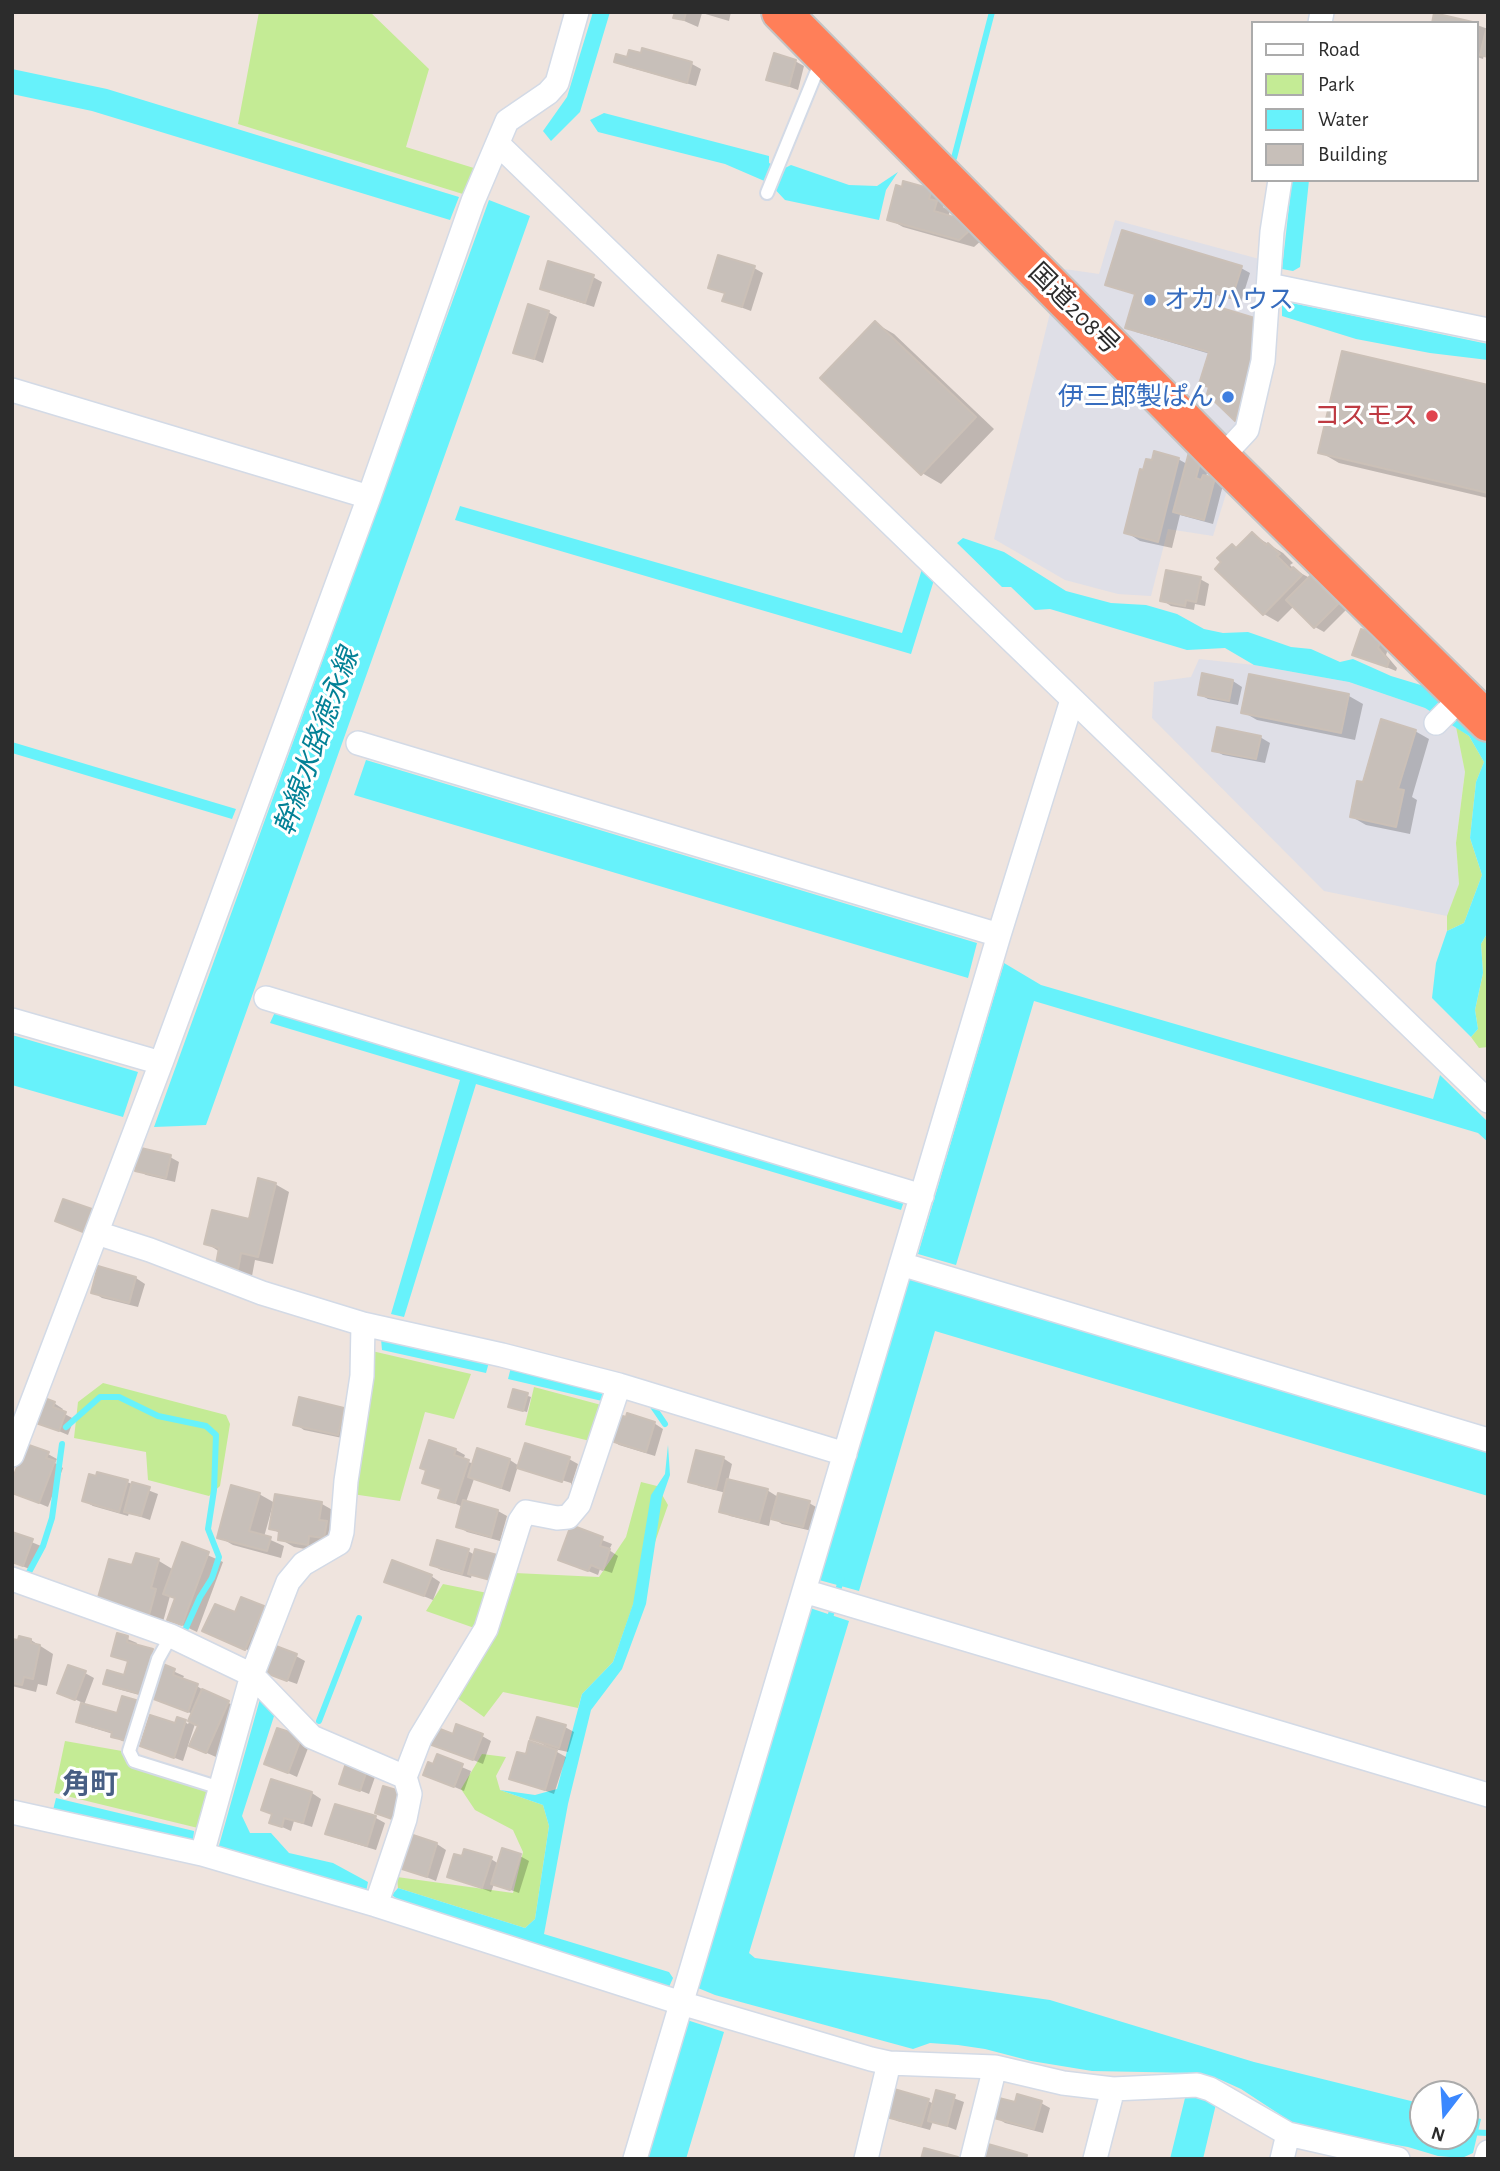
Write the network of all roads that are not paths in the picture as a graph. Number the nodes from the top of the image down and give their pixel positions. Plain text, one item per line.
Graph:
1 (577, 12) edge
2 (781, 12) edge
3 (824, 55) junction
4 (498, 144) junction
5 (1280, 182) edge
6 (767, 193) dead end
7 (1269, 285) junction
8 (1488, 330) edge
9 (12, 390) edge
10 (1221, 458) junction
11 (369, 497) junction
12 (1072, 700) junction
13 (1460, 712) edge
14 (358, 743) dead end
15 (999, 935) junction
16 (266, 998) dead end
17 (12, 1020) edge
18 (157, 1073) junction
19 (1488, 1101) edge
20 (922, 1196) junction
21 (97, 1233) junction
22 (901, 1264) junction
23 (363, 1324) junction
24 (619, 1385) junction
25 (1488, 1440) edge
26 (845, 1454) junction
27 (12, 1455) edge
28 (12, 1579) edge
29 (824, 1596) junction
30 (171, 1636) junction
31 (252, 1675) junction
32 (405, 1777) junction
33 (220, 1788) junction
34 (1488, 1795) edge
35 (12, 1812) edge
36 (202, 1854) junction
37 (376, 1905) junction
38 (681, 2003) junction
39 (889, 2063) junction
40 (995, 2067) junction
41 (1113, 2089) junction
42 (1288, 2134) junction
43 (1488, 2152) edge
44 (1355, 2154) edge
45 (635, 2159) edge
46 (866, 2159) edge
47 (972, 2159) edge
48 (1095, 2159) edge
49 (1282, 2159) edge
50 (1398, 2159) edge
51 (1486, 2159) edge

1 - 4 street
2 - 3 highway, 国道208号
3 - 6 lane
3 - 10 highway, 国道208号
4 - 11 street
4 - 12 street
5 - 7 street
7 - 8 street
7 - 10 street
9 - 11 street
10 - 13 highway, 国道208号
11 - 18 street
12 - 15 street
12 - 19 street
14 - 15 street
15 - 20 street
16 - 20 street
17 - 18 street
18 - 21 street
20 - 22 street
21 - 23 street
21 - 27 street
22 - 25 street
22 - 26 street
23 - 24 street
23 - 31 street
24 - 26 street
24 - 32 street
26 - 29 street
28 - 30 street
29 - 34 street
29 - 38 street
30 - 31 street
30 - 33 lane
31 - 32 street
31 - 33 street
32 - 37 street
33 - 36 street
35 - 36 street
36 - 37 street
37 - 38 street
38 - 39 street
38 - 45 street
39 - 40 street
39 - 46 street
40 - 41 street
40 - 47 street
41 - 42 street
41 - 48 street
42 - 44 street
42 - 49 street
43 - 51 street
44 - 50 street

